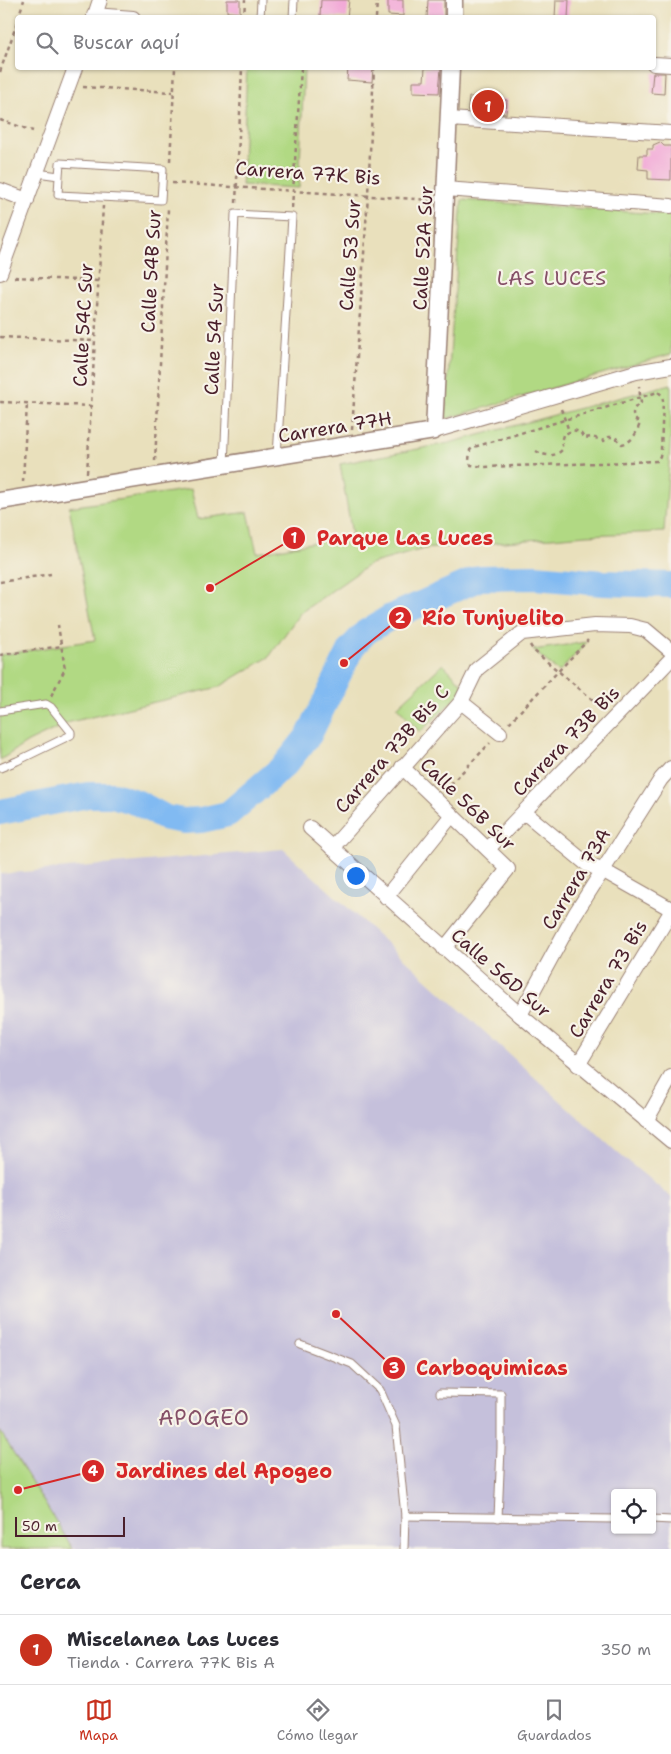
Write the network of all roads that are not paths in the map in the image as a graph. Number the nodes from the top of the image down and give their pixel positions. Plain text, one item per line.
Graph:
1 (100, 0) edge
2 (261, 0) edge
3 (294, 0) edge
4 (454, 0) edge
5 (94, 15) edge
6 (260, 15) edge
7 (293, 15) edge
8 (454, 15) edge
9 (656, 64) edge
10 (671, 65) edge
11 (74, 70) edge
12 (451, 70) edge
13 (449, 118) junction
14 (671, 133) edge
15 (37, 174) junction
16 (59, 176) junction
17 (0, 190) edge
18 (445, 195) junction
19 (27, 200) junction
20 (671, 206) edge
21 (5, 275) edge
22 (671, 366) edge
23 (434, 432) junction
24 (277, 457) junction
25 (224, 465) junction
26 (0, 501) edge
27 (671, 651) edge
28 (671, 659) edge
29 (462, 702) junction
30 (0, 711) edge
31 (500, 733) road end
32 (402, 767) junction
33 (0, 768) edge
34 (671, 768) edge
35 (666, 781) edge
36 (524, 812) junction
37 (452, 815) junction
38 (310, 828) dead end
39 (332, 848) junction
40 (488, 849) junction
41 (602, 870) junction
42 (386, 897) junction
43 (671, 911) edge
44 (444, 949) junction
45 (520, 1015) junction
46 (578, 1065) junction
47 (671, 1076) edge
48 (646, 1121) junction
49 (671, 1141) edge
50 (300, 1344) dead end
51 (440, 1393) dead end
52 (405, 1516) junction
53 (498, 1518) junction
54 (611, 1519) edge
55 (656, 1519) edge
56 (671, 1520) edge
57 (404, 1549) edge

1 - 5 street
2 - 6 lane
3 - 7 lane
4 - 8 street
9 - 10 street
11 - 15 street
12 - 13 street, Calle 52A Sur
13 - 14 street
13 - 18 street, Calle 52A Sur
15 - 16 lane
15 - 19 street
16 - 16 lane
17 - 19 street
18 - 20 street
18 - 23 street, Calle 52A Sur
19 - 21 street
22 - 23 street, Carrera 77H
23 - 24 street, Carrera 77H
24 - 25 street, Carrera 77H
24 - 25 lane, Calle 54 Sur
25 - 26 street, Carrera 77H
27 - 29 street, Carrera 73B Bis C
28 - 36 street, Carrera 73B Bis
29 - 31 street
29 - 32 street, Carrera 73B Bis C
30 - 33 lane
32 - 37 street, Calle 56B Sur
32 - 39 street, Carrera 73B Bis C
34 - 35 street, Carrera 73A
35 - 41 street, Carrera 73A
36 - 40 street, Carrera 73B Bis
36 - 41 street
37 - 40 street, Calle 56B Sur
37 - 42 street
38 - 39 street, Calle 56D Sur
39 - 42 street, Calle 56D Sur
40 - 44 street, Calle 56B Sur
41 - 43 street
41 - 45 street, Carrera 73A
42 - 44 street, Calle 56D Sur
43 - 46 street, Carrera 73 Bis
44 - 45 street, Calle 56D Sur
45 - 46 street, Calle 56D Sur
46 - 48 street, Calle 56D Sur
47 - 48 street
48 - 49 street, Calle 56D Sur
50 - 52 lane
51 - 53 lane
52 - 53 lane
52 - 57 lane
53 - 54 lane
55 - 56 lane

